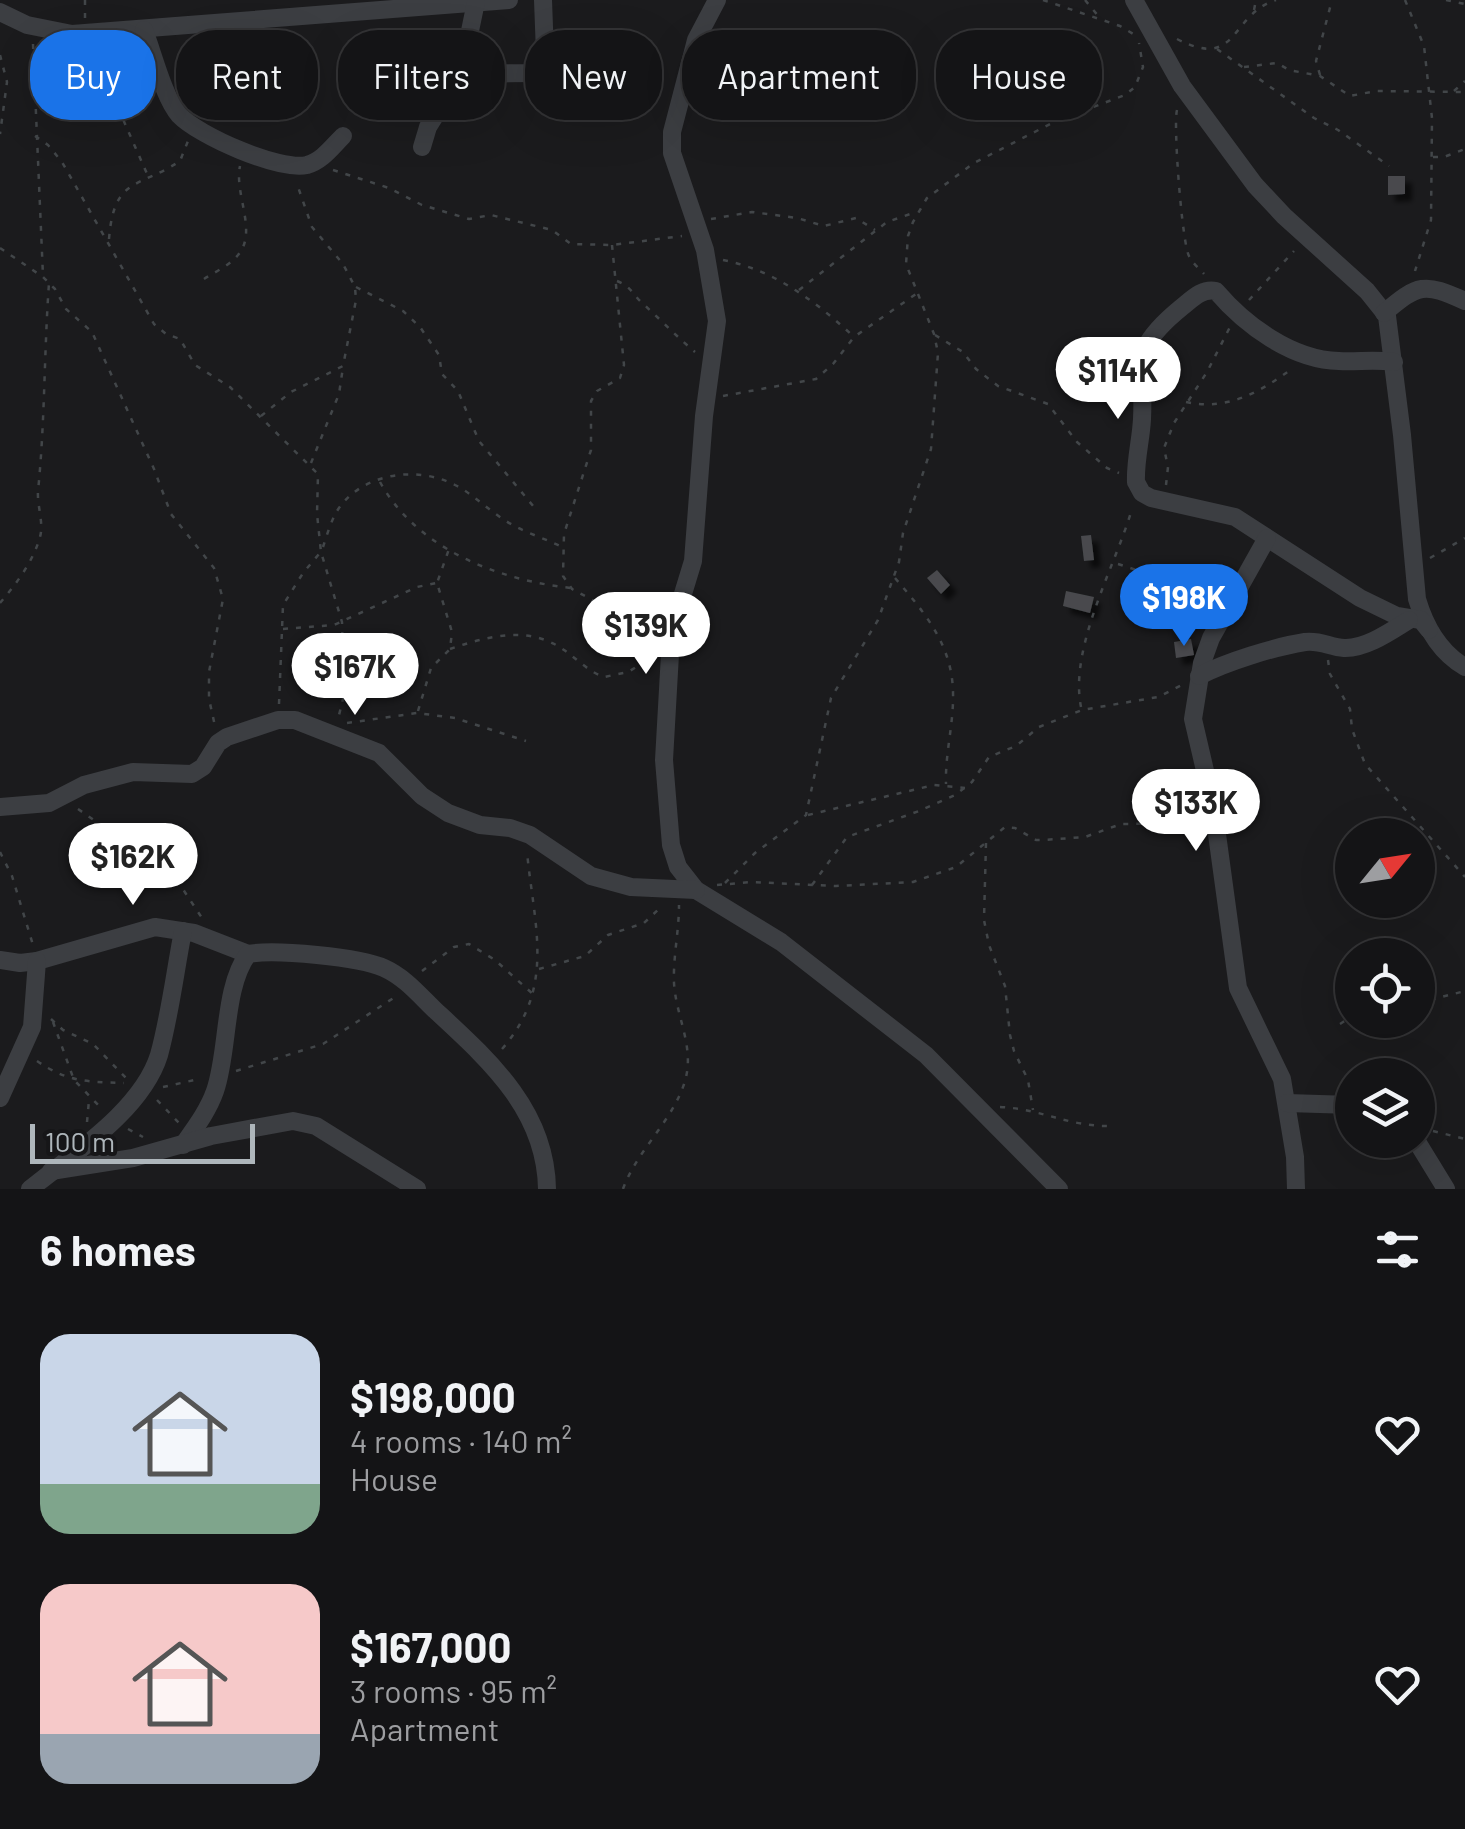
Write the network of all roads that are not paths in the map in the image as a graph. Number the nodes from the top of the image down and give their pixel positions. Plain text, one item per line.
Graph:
1 (257, 0) edge
2 (509, 0) edge
3 (544, 0) edge
4 (717, 0) edge
5 (1134, 0) edge
6 (466, 2) edge
7 (0, 12) edge
8 (241, 19) junction
9 (56, 30) edge
10 (144, 30) edge
11 (464, 30) edge
12 (156, 61) edge
13 (505, 73) edge
14 (432, 120) edge
15 (342, 136) dead end
16 (422, 146) dead end
17 (1465, 301) edge
18 (1384, 313) junction
19 (1394, 362) junction
20 (1267, 538) junction
21 (1409, 620) junction
22 (1429, 630) junction
23 (1465, 668) edge
24 (1199, 676) junction
25 (0, 807) edge
26 (685, 890) junction
27 (182, 932) junction
28 (248, 954) junction
29 (0, 960) edge
30 (38, 961) junction
31 (0, 1098) edge
32 (1287, 1104) junction
33 (1335, 1105) edge
34 (188, 1139) junction
35 (1433, 1158) edge
36 (51, 1171) junction
37 (30, 1189) edge
38 (418, 1189) edge
39 (547, 1189) edge
40 (1060, 1189) edge
41 (1296, 1189) edge
42 (1446, 1189) edge

1 - 8 street
2 - 6 street
3 - 13 street
4 - 26 street
5 - 18 street
6 - 8 street
6 - 11 street
7 - 9 street
8 - 10 street
12 - 15 street
14 - 16 street
17 - 18 street
18 - 19 street
19 - 20 street
19 - 22 street
20 - 21 street
20 - 24 street
21 - 22 street
21 - 24 street
22 - 23 street
24 - 32 street
25 - 26 street
26 - 40 street
27 - 28 street
27 - 30 street
27 - 36 street
28 - 34 street
28 - 39 street
29 - 30 street
30 - 31 street
32 - 33 street
32 - 41 street
34 - 36 street
34 - 38 street
35 - 42 street
36 - 37 street

